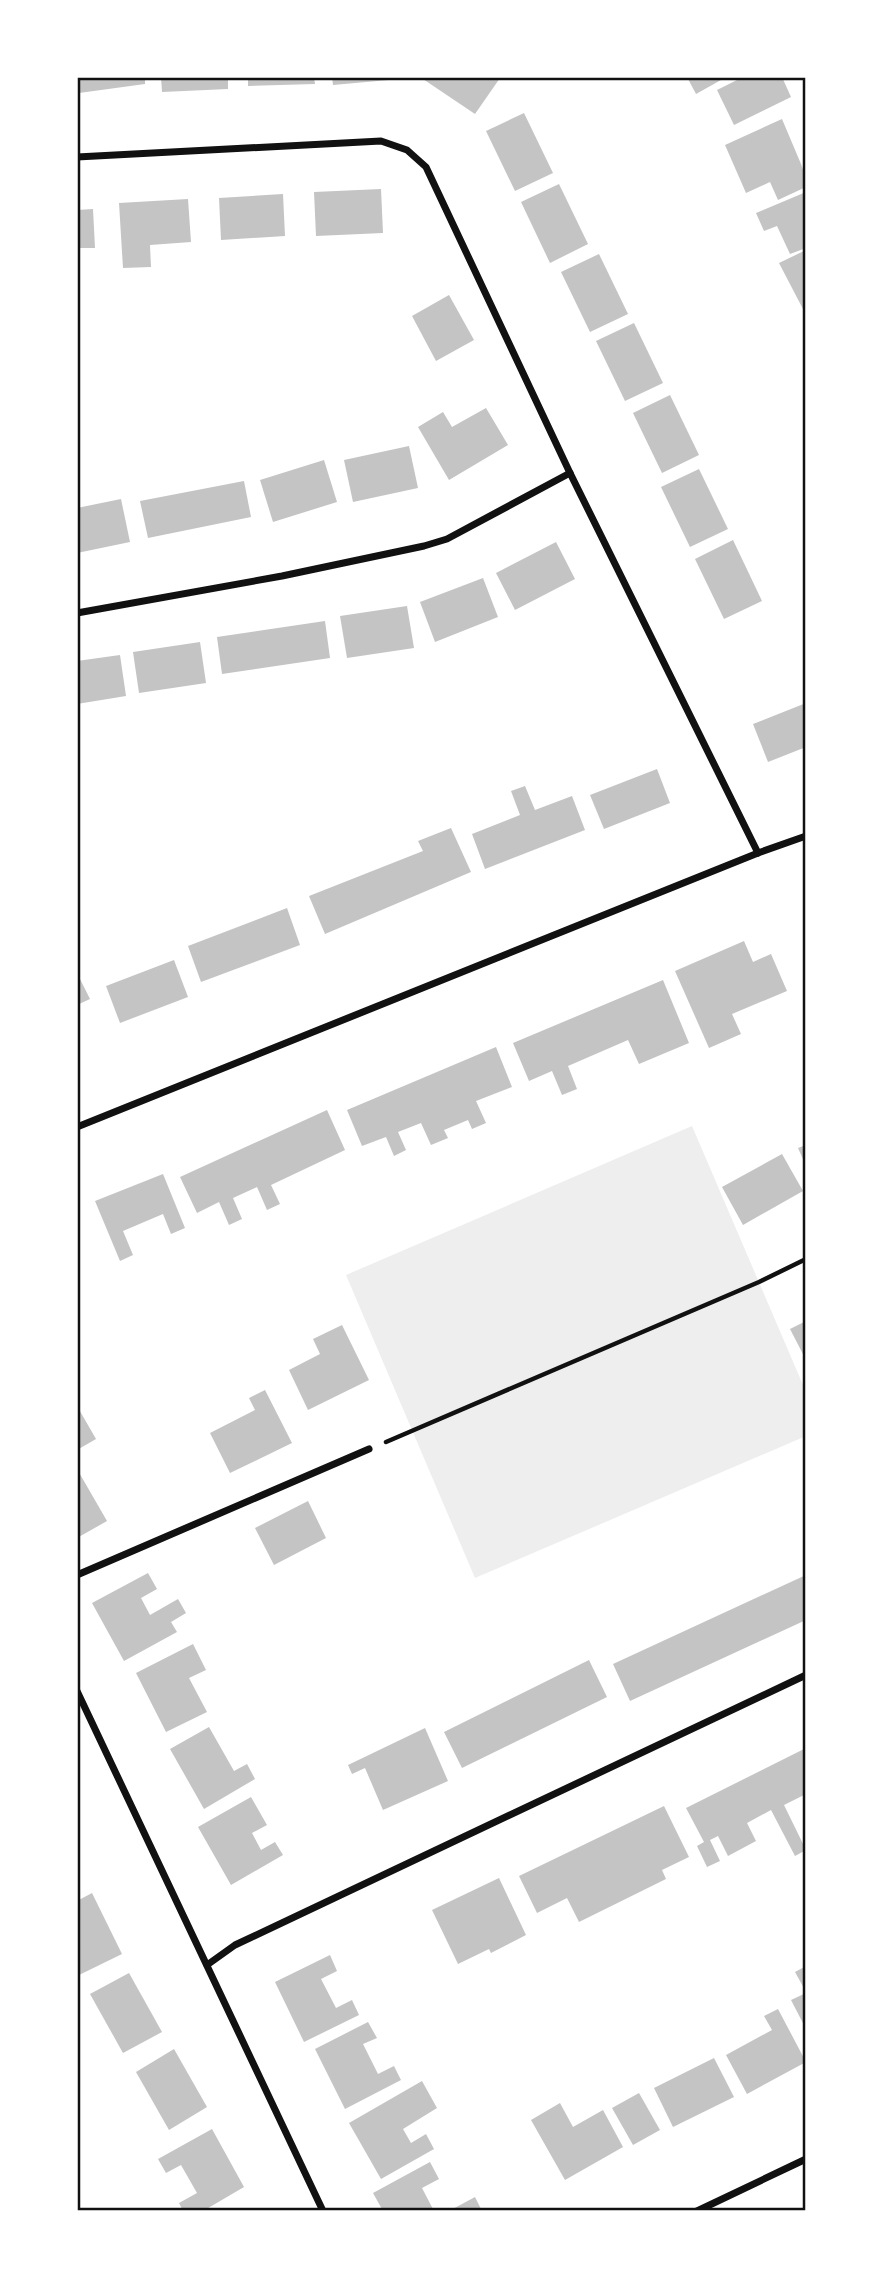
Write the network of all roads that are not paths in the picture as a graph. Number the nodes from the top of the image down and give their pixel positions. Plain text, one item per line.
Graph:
1 (77, 157) edge
2 (570, 473) junction
3 (77, 613) edge
4 (806, 836) edge
5 (758, 853) junction
6 (77, 1127) edge
7 (369, 1449) road end
8 (77, 1575) edge
9 (806, 1675) edge
10 (77, 1691) edge
11 (207, 1965) junction
12 (806, 2159) edge
13 (323, 2211) edge
14 (697, 2211) edge

1 - 2 street
2 - 3 street
2 - 5 street
4 - 5 street
5 - 6 street
7 - 8 street
9 - 11 street
10 - 11 street
11 - 13 street
12 - 14 street

